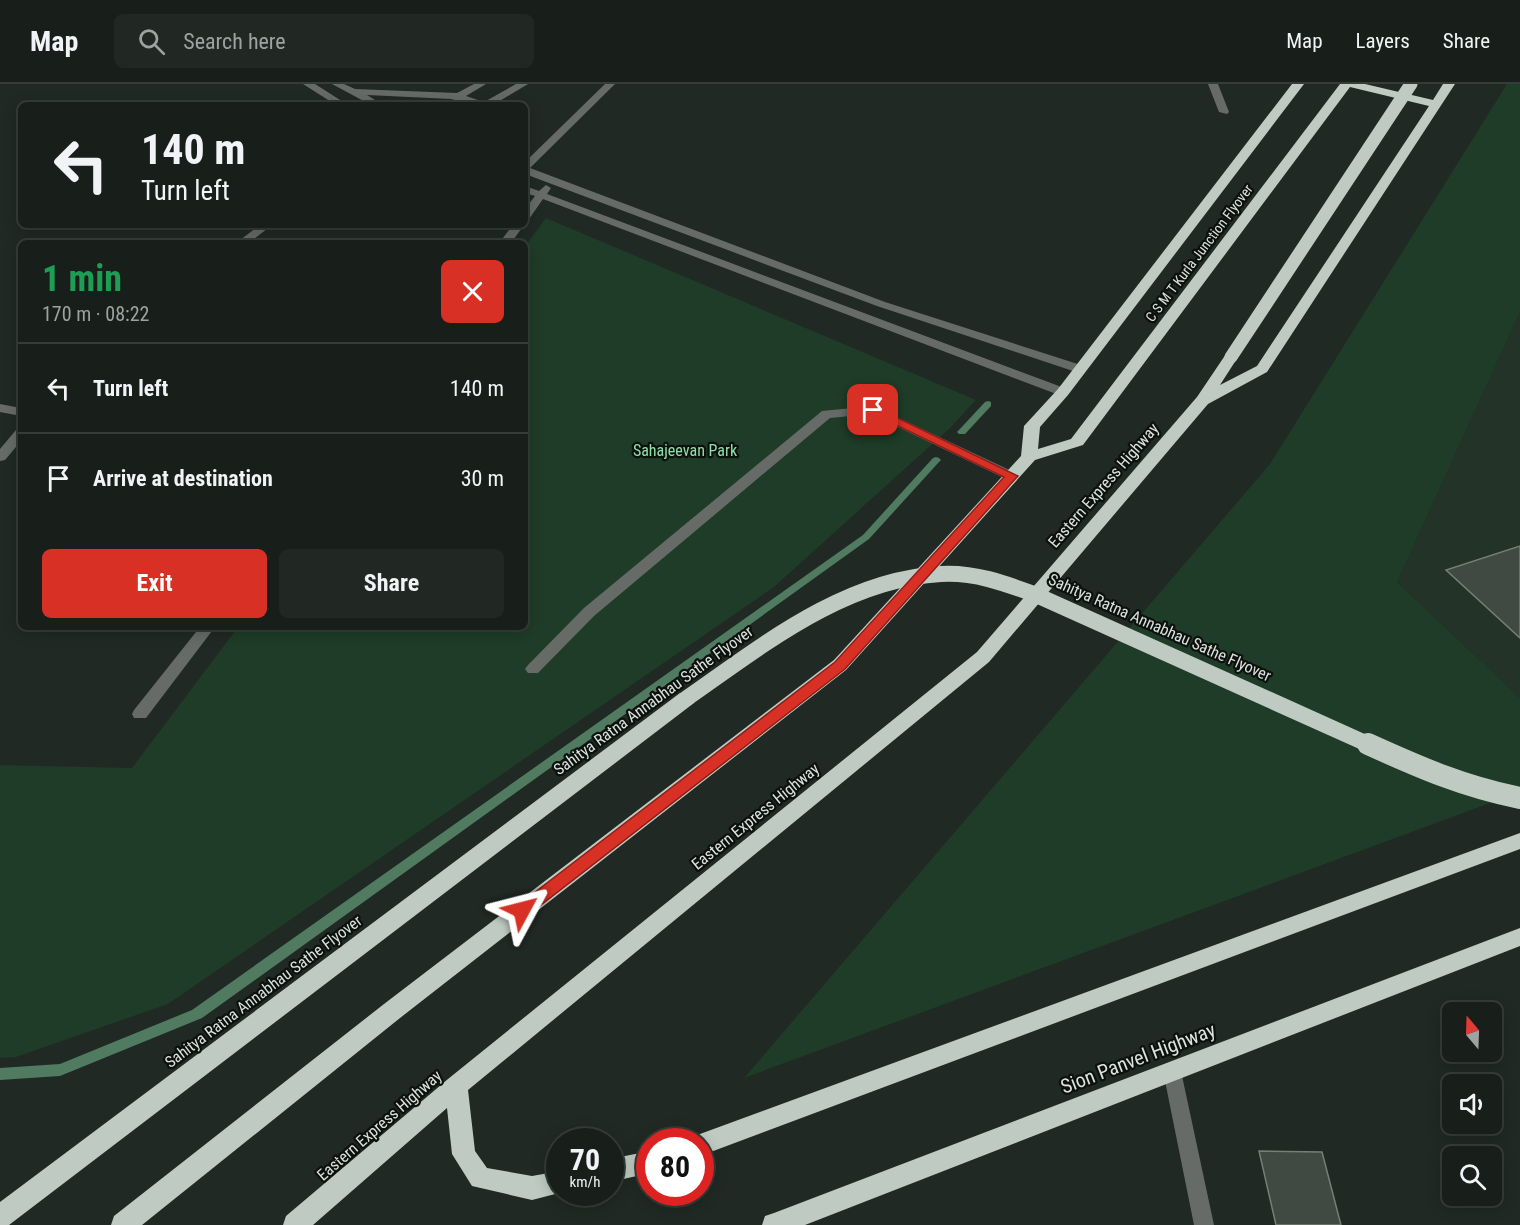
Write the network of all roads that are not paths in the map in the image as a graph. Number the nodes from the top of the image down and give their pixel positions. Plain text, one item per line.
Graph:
1 (308, 84) edge
2 (337, 84) edge
3 (481, 84) edge
4 (523, 84) edge
5 (609, 84) edge
6 (1213, 84) edge
7 (1299, 84) edge
8 (1346, 84) edge
9 (1351, 84) edge
10 (1412, 84) edge
11 (1449, 84) edge
12 (352, 92) junction
13 (458, 96) junction
14 (334, 102) edge
15 (372, 102) edge
16 (447, 102) edge
17 (476, 102) edge
18 (490, 102) edge
19 (1435, 104) junction
20 (1224, 112) dead end
21 (528, 166) edge
22 (528, 170) edge
23 (552, 181) junction
24 (528, 190) edge
25 (540, 195) junction
26 (528, 213) edge
27 (263, 228) edge
28 (517, 228) edge
29 (246, 240) edge
30 (507, 240) edge
31 (1080, 369) junction
32 (1063, 392) junction
33 (1203, 400) junction
34 (0, 408) edge
35 (18, 411) edge
36 (18, 436) edge
37 (0, 457) edge
38 (1029, 457) junction
39 (1011, 476) junction
40 (206, 630) edge
41 (533, 669) dead end
42 (141, 714) dead end
43 (1520, 798) edge
44 (1520, 841) edge
45 (1520, 936) edge
46 (1172, 1071) junction
47 (456, 1086) junction
48 (714, 1140) edge
49 (546, 1185) edge
50 (0, 1217) edge
51 (123, 1225) edge
52 (295, 1225) edge
53 (774, 1225) edge
54 (1204, 1225) edge

1 - 14 street
2 - 12 street
3 - 13 street
4 - 18 street
5 - 21 street
6 - 20 street
7 - 31 highway
8 - 38 highway, C S M T Kurla Junction Flyover
9 - 19 highway
10 - 33 highway, bridge
11 - 19 highway
12 - 13 street
12 - 15 street
13 - 16 street
13 - 17 street
19 - 33 highway
22 - 23 street
23 - 25 street
23 - 31 street
24 - 25 street
25 - 26 street
25 - 32 street
27 - 29 street
28 - 30 street
31 - 32 highway
32 - 38 highway
33 - 47 highway, Eastern Express Highway
34 - 35 street
36 - 37 street
38 - 39 highway
39 - 41 street
39 - 51 highway
40 - 42 street
43 - 50 highway, Sahitya Ratna Annabhau Sathe Flyover, bridge
44 - 48 highway
45 - 46 highway, Sion Panvel Highway
46 - 53 highway, Sion Panvel Highway
46 - 54 street
47 - 49 highway
47 - 52 highway, Eastern Express Highway

